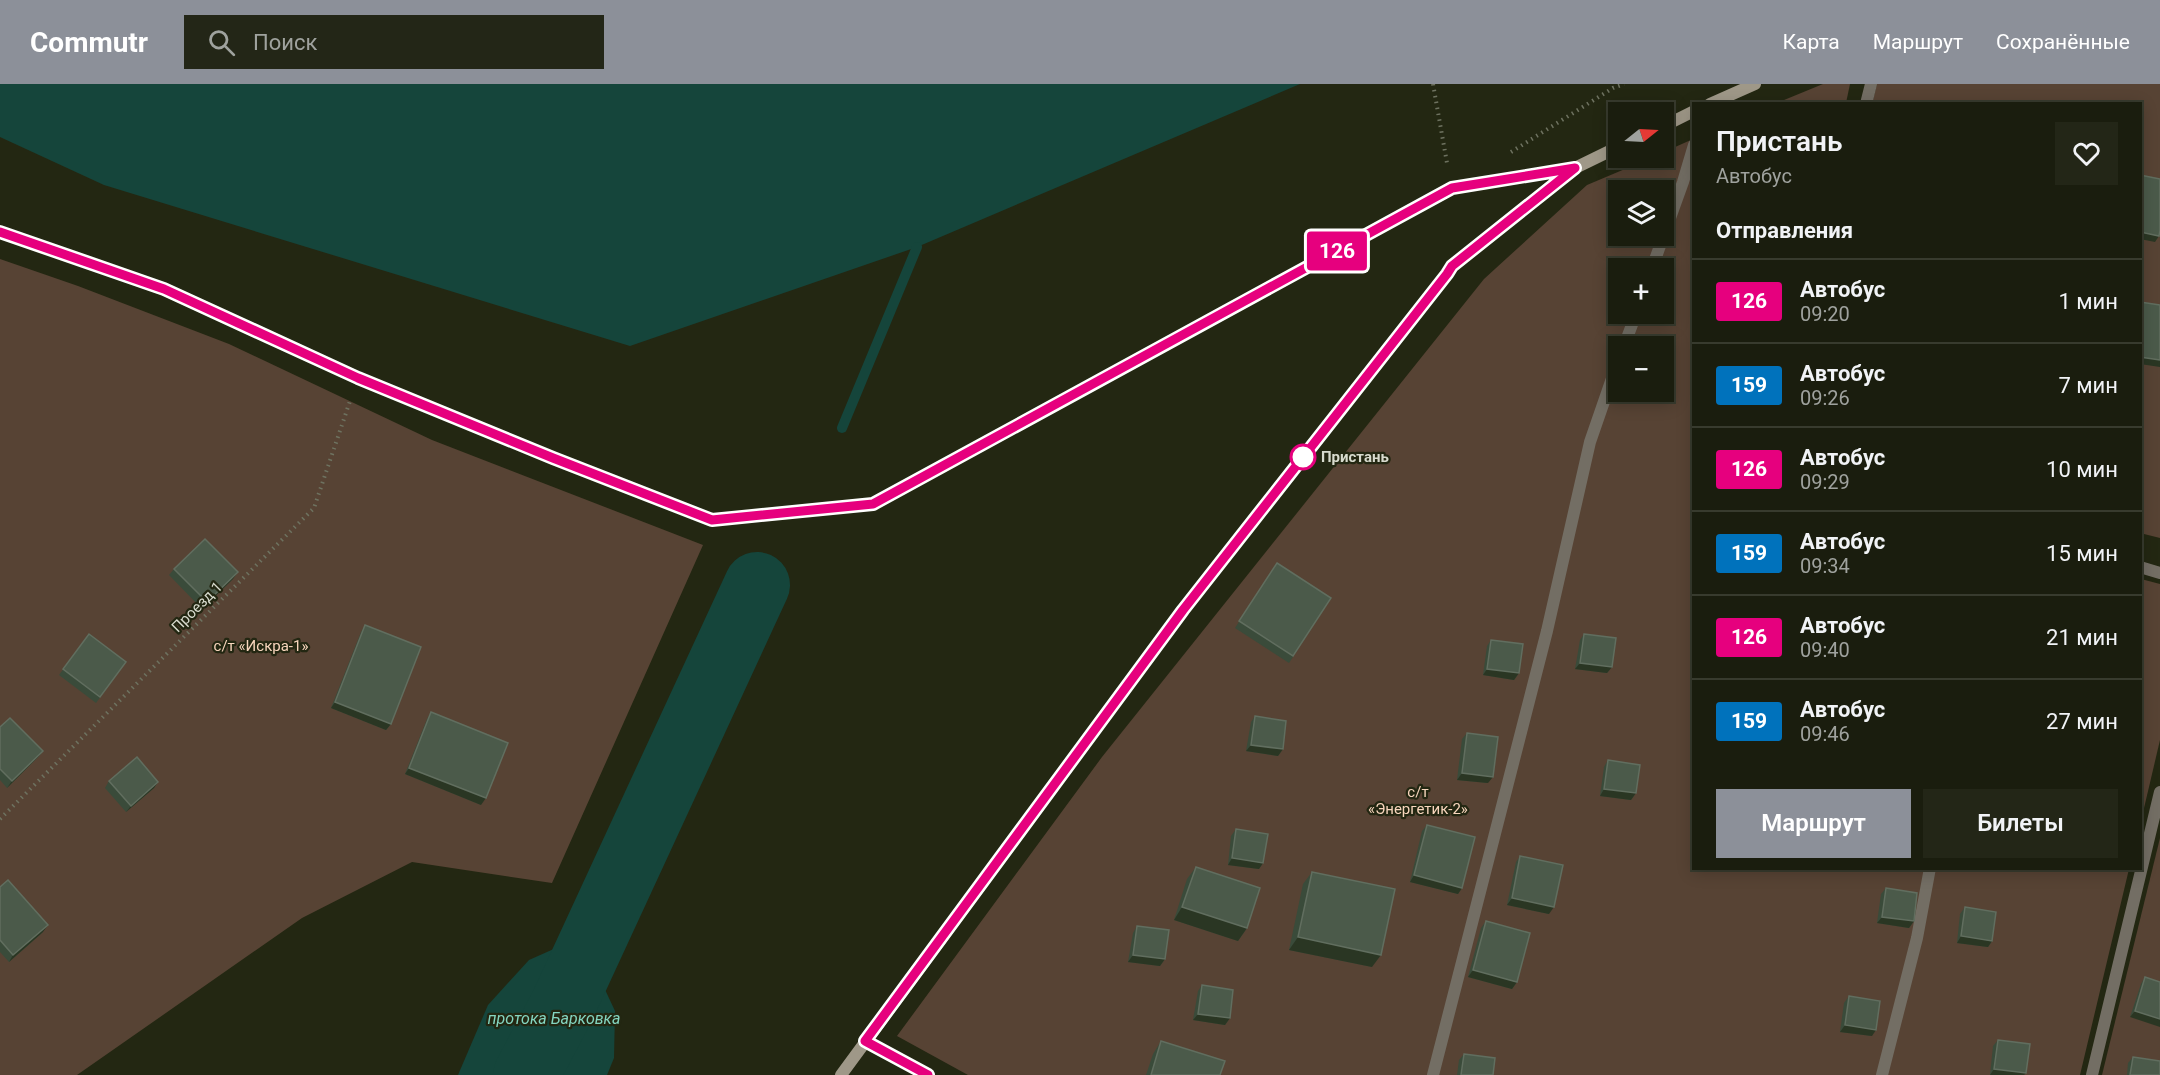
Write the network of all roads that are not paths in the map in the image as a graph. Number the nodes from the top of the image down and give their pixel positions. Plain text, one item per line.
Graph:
1 (1755, 84) edge
2 (1871, 84) edge
3 (1714, 102) edge
4 (1866, 102) edge
5 (1692, 112) edge
6 (1674, 121) edge
7 (1608, 152) edge
8 (1692, 152) edge
9 (1575, 168) junction
10 (0, 232) edge
11 (1656, 258) edge
12 (1608, 391) edge
13 (2142, 568) edge
14 (2160, 573) edge
15 (2160, 792) edge
16 (2142, 867) edge
17 (1930, 870) edge
18 (2141, 870) edge
19 (865, 1041) junction
20 (841, 1075) edge
21 (928, 1075) edge
22 (1433, 1075) edge
23 (1882, 1075) edge
24 (2092, 1075) edge

1 - 3 main road
2 - 4 street
5 - 6 main road
7 - 9 main road
8 - 11 street
9 - 10 street
9 - 19 main road
12 - 22 street
13 - 14 street
15 - 16 street
17 - 23 street
18 - 24 street
19 - 20 main road
19 - 21 street

